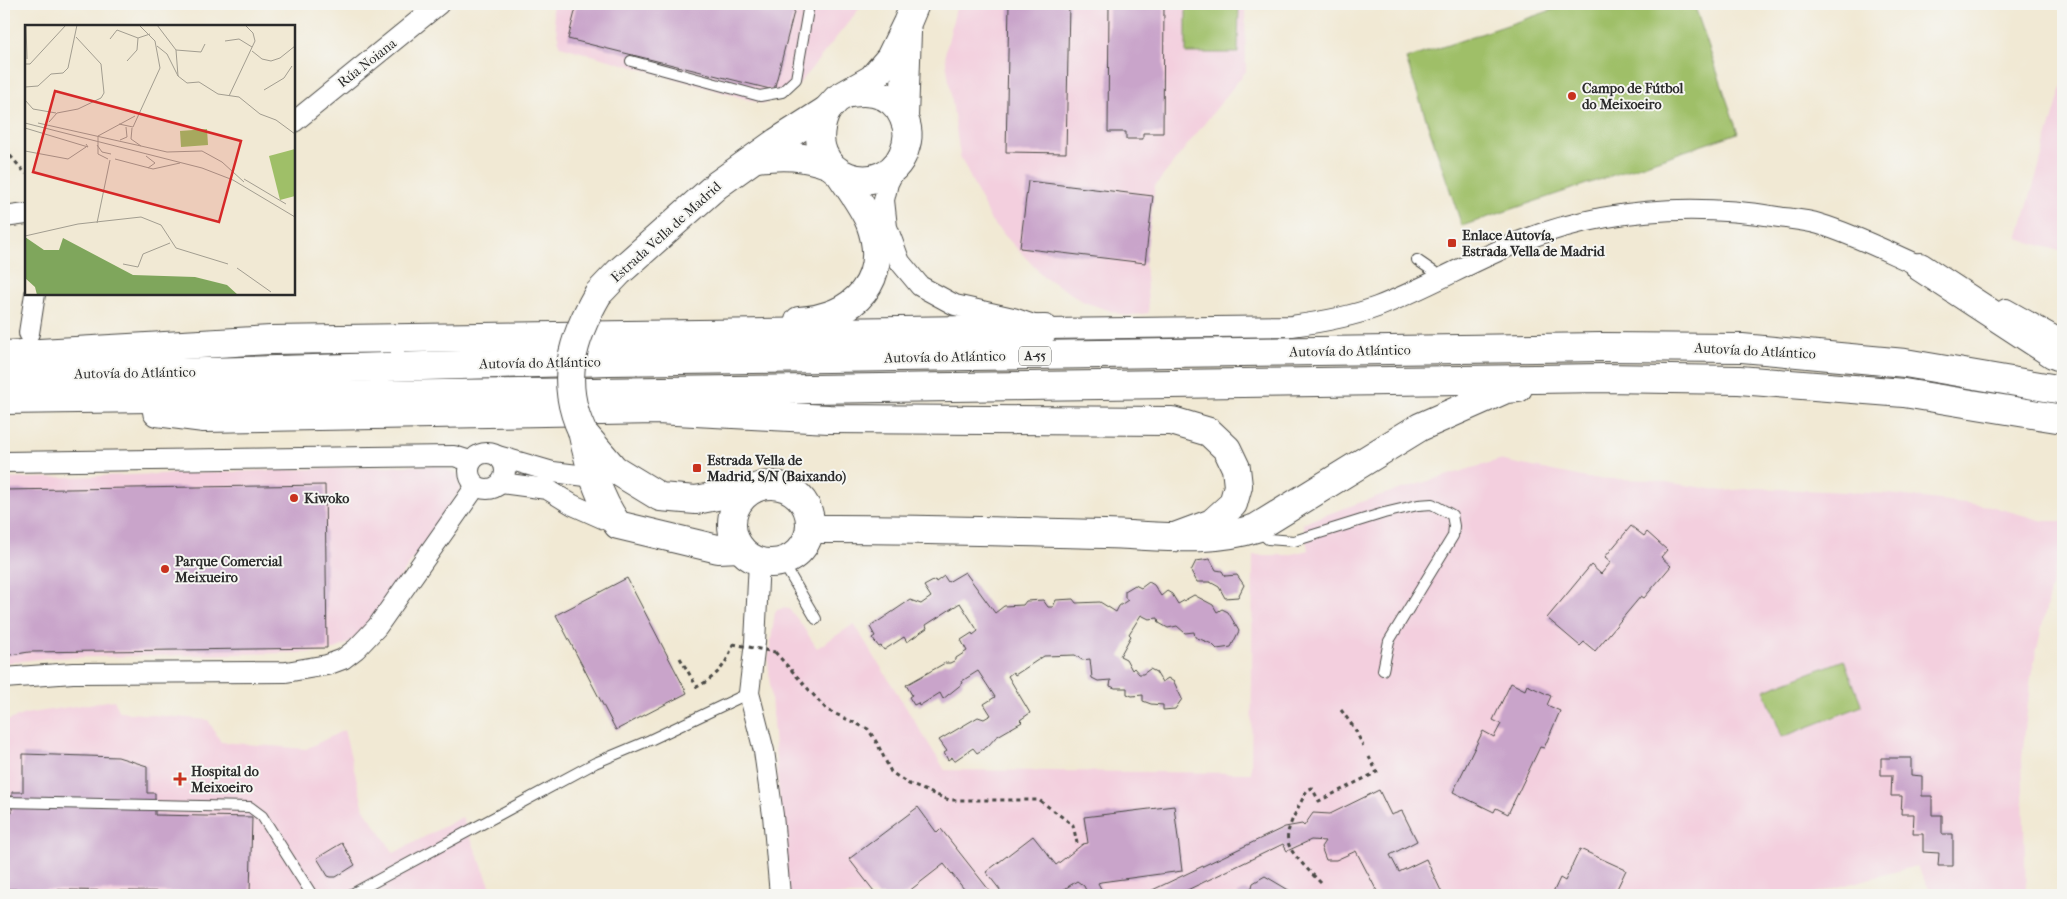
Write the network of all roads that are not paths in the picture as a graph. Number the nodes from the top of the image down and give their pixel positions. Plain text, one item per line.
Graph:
1 (439, 4) edge
2 (808, 4) edge
3 (911, 14) edge
4 (630, 61) dead end
5 (851, 93) junction
6 (827, 110) junction
7 (904, 116) junction
8 (295, 121) edge
9 (756, 158) junction
10 (898, 163) junction
11 (835, 169) junction
12 (25, 214) edge
13 (4, 217) edge
14 (1417, 260) dead end
15 (1920, 266) junction
16 (1443, 278) junction
17 (35, 295) edge
18 (1045, 329) junction
19 (29, 333) dead end
20 (728, 334) junction
21 (2063, 341) edge
22 (4, 355) edge
23 (2063, 358) edge
24 (4, 375) edge
25 (1602, 378) junction
26 (2063, 390) edge
27 (4, 400) edge
28 (36, 400) junction
29 (2063, 419) edge
30 (582, 431) junction
31 (498, 456) junction
32 (470, 461) junction
33 (4, 462) edge
34 (594, 477) junction
35 (501, 483) junction
36 (476, 486) junction
37 (753, 489) junction
38 (696, 500) junction
39 (618, 525) junction
40 (1256, 528) junction
41 (810, 530) junction
42 (1177, 536) junction
43 (760, 557) junction
44 (816, 618) dead end
45 (1383, 670) dead end
46 (4, 678) edge
47 (749, 693) junction
48 (4, 802) edge
49 (312, 895) edge
50 (350, 895) edge
51 (780, 895) edge

1 - 8 street, Rúa Noiana
2 - 4 lane
3 - 5 main road, Estrada Vella de Madrid
3 - 7 main road, Estrada Vella de Madrid
5 - 6 main road, Estrada Vella de Madrid
5 - 7 main road
6 - 9 main road, Estrada Vella de Madrid
6 - 11 main road
7 - 10 main road, Estrada Vella de Madrid
9 - 11 main road, Estrada Vella de Madrid
9 - 30 main road, Estrada Vella de Madrid, bridge
10 - 11 main road, Estrada Vella de Madrid
10 - 18 street
11 - 20 main road
12 - 13 street
14 - 16 lane
15 - 16 street
15 - 21 street
15 - 23 main road
16 - 18 street
17 - 19 street
18 - 20 main road
20 - 22 main road
24 - 26 main road, Autovía do Atlántico / A-55
25 - 28 main road, Autovía do Atlántico / A-55
25 - 29 main road, Autovía do Atlántico / A-55
25 - 40 main road
27 - 28 main road, Autovía do Atlántico / A-55
28 - 42 main road
30 - 34 main road, Estrada Vella de Madrid
30 - 38 main road, Estrada Vella de Madrid
31 - 32 street
31 - 34 street
31 - 35 street
32 - 33 street
32 - 36 street
34 - 38 main road, Estrada Vella de Madrid
34 - 39 main road, Estrada Vella de Madrid
35 - 36 street
35 - 39 street
36 - 46 street
37 - 38 main road, Estrada Vella de Madrid
37 - 41 main road
37 - 43 main road
39 - 43 main road
40 - 42 main road
40 - 45 lane
41 - 42 main road
41 - 43 main road
43 - 44 lane
43 - 47 street
47 - 50 lane
47 - 51 street
48 - 49 lane

